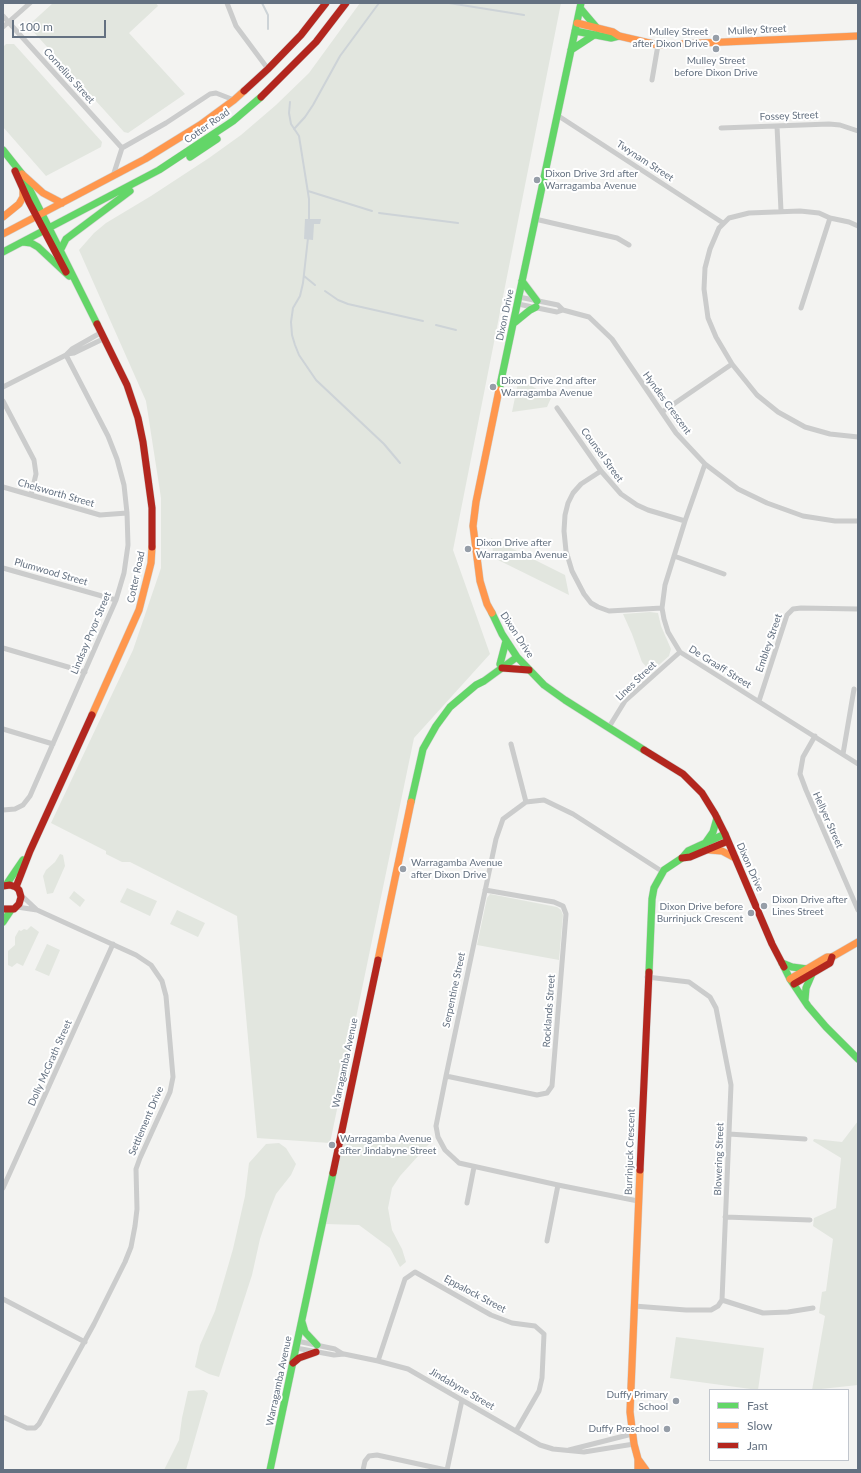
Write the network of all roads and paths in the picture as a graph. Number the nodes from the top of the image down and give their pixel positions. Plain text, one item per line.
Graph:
1 (30, 3) edge
2 (227, 3) edge
3 (326, 3) edge
4 (346, 3) edge
5 (580, 6) edge
6 (3, 16) edge
7 (8, 22) junction
8 (577, 23) junction
9 (3, 27) edge
10 (598, 28) junction
11 (575, 32) junction
12 (594, 35) junction
13 (619, 36) junction
14 (858, 36) edge
15 (658, 45) junction
16 (571, 50) junction
17 (268, 69) junction
18 (652, 80) dead end
19 (234, 100) junction
20 (557, 115) junction
21 (233, 121) junction
22 (777, 126) junction
23 (721, 128) dead end
24 (858, 131) edge
25 (122, 148) junction
26 (3, 150) edge
27 (11, 159) junction
28 (22, 174) junction
29 (113, 176) junction
30 (23, 190) junction
31 (62, 203) junction
32 (781, 211) junction
33 (40, 214) junction
34 (3, 217) edge
35 (830, 218) junction
36 (535, 219) junction
37 (723, 223) junction
38 (858, 226) edge
39 (47, 229) junction
40 (3, 234) edge
41 (23, 242) junction
42 (629, 245) dead end
43 (61, 249) junction
44 (3, 252) edge
45 (68, 276) junction
46 (522, 281) junction
47 (83, 297) junction
48 (518, 300) junction
49 (537, 304) junction
50 (801, 308) dead end
51 (513, 323) junction
52 (103, 335) junction
53 (66, 354) junction
54 (732, 364) junction
55 (3, 387) edge
56 (3, 401) edge
57 (557, 408) dead end
58 (662, 412) junction
59 (858, 437) edge
60 (705, 464) junction
61 (601, 471) junction
62 (3, 487) edge
63 (30, 495) junction
64 (128, 513) junction
65 (685, 521) junction
66 (858, 521) edge
67 (674, 556) junction
68 (3, 568) edge
69 (724, 574) dead end
70 (116, 600) junction
71 (662, 608) junction
72 (858, 609) edge
73 (506, 641) junction
74 (3, 648) edge
75 (680, 652) junction
76 (516, 655) junction
77 (501, 666) junction
78 (529, 670) junction
79 (85, 672) junction
80 (854, 689) dead end
81 (759, 701) junction
82 (609, 727) junction
83 (3, 729) edge
84 (814, 736) junction
85 (53, 744) junction
86 (511, 744) dead end
87 (843, 754) junction
88 (858, 764) edge
89 (526, 802) junction
90 (4, 810) edge
91 (3, 817) edge
92 (717, 818) junction
93 (726, 837) junction
94 (706, 846) junction
95 (30, 851) junction
96 (735, 858) junction
97 (663, 872) junction
98 (5, 885) edge
99 (485, 890) junction
100 (18, 891) junction
101 (14, 908) junction
102 (3, 909) edge
103 (37, 910) junction
104 (858, 910) edge
105 (3, 922) edge
106 (858, 942) edge
107 (113, 944) junction
108 (782, 963) junction
109 (809, 972) junction
110 (647, 978) junction
111 (792, 982) junction
112 (806, 1002) junction
113 (858, 1059) edge
114 (446, 1076) junction
115 (729, 1134) junction
116 (806, 1139) dead end
117 (474, 1167) junction
118 (558, 1185) junction
119 (3, 1188) edge
120 (638, 1201) junction
121 (467, 1203) dead end
122 (725, 1217) junction
123 (810, 1220) dead end
124 (547, 1242) dead end
125 (3, 1299) edge
126 (722, 1300) junction
127 (634, 1306) junction
128 (813, 1308) dead end
129 (301, 1322) junction
130 (85, 1342) junction
131 (297, 1344) junction
132 (316, 1348) junction
133 (378, 1361) junction
134 (293, 1363) junction
135 (462, 1400) junction
136 (3, 1417) edge
137 (516, 1431) junction
138 (632, 1434) junction
139 (634, 1444) junction
140 (566, 1451) junction
141 (638, 1459) junction
142 (270, 1470) edge
143 (363, 1470) edge
144 (447, 1470) edge
145 (638, 1470) edge
146 (646, 1470) edge

1 - 7 street
2 - 17 street
3 - 17 main road, Cotter Road
4 - 21 main road, Cotter Road
5 - 8 main road, Dixon Drive
5 - 10 main road
6 - 7 street, Cornelius Street
7 - 9 street
7 - 25 street, Cornelius Street
8 - 10 main road, Mulley Street
8 - 11 main road, Dixon Drive
10 - 13 main road, Mulley Street
11 - 12 main road, Mulley Street
11 - 16 main road, Dixon Drive
12 - 13 main road, Mulley Street
12 - 16 main road
13 - 15 main road, Mulley Street
14 - 15 main road, Mulley Street
15 - 18 street
16 - 20 main road, Dixon Drive
17 - 19 main road, Cotter Road
19 - 25 street
19 - 29 main road, Cotter Road
20 - 36 main road, Dixon Drive
20 - 37 street, Twynam Street
21 - 39 main road, Cotter Road
21 - 43 main road
22 - 23 street, Fossey Street
22 - 24 street, Fossey Street
22 - 32 street
25 - 29 street
26 - 27 main road
27 - 28 main road
27 - 30 main road
28 - 31 main road
28 - 33 main road
29 - 31 main road, Cotter Road
30 - 33 main road
30 - 34 main road
31 - 33 main road, Cotter Road
32 - 35 street
32 - 37 street
33 - 39 main road, Cotter Road
33 - 40 main road
35 - 38 street
35 - 50 street
36 - 42 street
36 - 46 main road, Dixon Drive
37 - 54 street
39 - 41 main road
39 - 43 main road, Cotter Road
39 - 45 main road, Cotter Road
41 - 44 main road
41 - 45 main road
43 - 47 main road, Cotter Road
45 - 47 main road, Cotter Road
46 - 48 main road, Dixon Drive
46 - 49 main road
47 - 52 main road, Cotter Road
48 - 49 street, Hyndes Crescent
48 - 51 main road, Dixon Drive
49 - 51 main road
49 - 58 street, Hyndes Crescent
51 - 73 main road, Dixon Drive
52 - 53 street
52 - 95 main road, Cotter Road
53 - 55 street
53 - 64 street, Lindsay Pryor Street
54 - 58 street
54 - 59 street
56 - 63 street
57 - 61 street, Counsel Street
58 - 60 street, Hyndes Crescent
60 - 65 street, De Graaff Street
60 - 66 street, Hyndes Crescent
61 - 65 street, Counsel Street
61 - 71 street
62 - 63 street, Chelsworth Street
63 - 64 street, Chelsworth Street
64 - 70 street, Lindsay Pryor Street
65 - 67 street, De Graaff Street
67 - 69 street
67 - 71 street, De Graaff Street
68 - 70 street, Plumwood Street
70 - 79 street, Lindsay Pryor Street
71 - 75 street, De Graaff Street
72 - 81 street, Embley Street
73 - 76 main road, Dixon Drive
73 - 77 main road
74 - 79 street
75 - 81 street, De Graaff Street
75 - 82 street, Lines Street
76 - 77 main road, Warragamba Avenue
76 - 78 main road, Dixon Drive
77 - 78 main road
77 - 129 main road, Warragamba Avenue
78 - 82 main road, Dixon Drive
79 - 85 street, Lindsay Pryor Street
80 - 87 street
81 - 84 street, De Graaff Street
82 - 92 main road, Dixon Drive
83 - 85 street
84 - 87 street, De Graaff Street
84 - 104 street, Hellyer Street
85 - 90 street, Lindsay Pryor Street
86 - 89 street
87 - 88 street, De Graaff Street
89 - 97 street
89 - 99 street, Serpentine Street
90 - 91 street, Lindsay Pryor Street
92 - 93 main road, Dixon Drive
92 - 94 main road
93 - 94 main road, Burrinjuck Crescent
93 - 96 main road, Dixon Drive
94 - 96 main road
94 - 97 main road, Burrinjuck Crescent
95 - 98 main road, Cotter Road
95 - 100 main road, Cotter Road
96 - 108 main road, Dixon Drive
97 - 110 main road, Burrinjuck Crescent
98 - 100 main road
99 - 114 street, Serpentine Street
99 - 114 street, Rocklands Street
100 - 101 main road, Cotter Road
100 - 103 street, Settlement Drive
101 - 102 main road
101 - 103 street, Settlement Drive
101 - 105 main road
103 - 107 street, Settlement Drive
106 - 109 main road
107 - 119 street, Dolly McGrath Street
107 - 130 street, Settlement Drive
108 - 109 main road
108 - 111 main road, Dixon Drive
109 - 111 main road
109 - 112 main road
110 - 115 street, Blowering Street
110 - 120 main road, Burrinjuck Crescent
111 - 112 main road, Dixon Drive
112 - 113 main road, Dixon Drive
114 - 117 street, Serpentine Street
115 - 116 street
115 - 122 street, Blowering Street
117 - 118 street, Serpentine Street
117 - 121 street
118 - 120 street, Serpentine Street
118 - 124 street
120 - 127 main road, Burrinjuck Crescent
122 - 123 street
122 - 126 street, Blowering Street
125 - 130 street
126 - 127 street
126 - 128 street
127 - 138 main road, Burrinjuck Crescent
129 - 131 main road, Warragamba Avenue
129 - 132 main road
130 - 136 street, Settlement Drive
131 - 132 street, Jindabyne Street
131 - 134 main road, Warragamba Avenue
132 - 133 street, Jindabyne Street
132 - 134 main road
133 - 135 street, Jindabyne Street
133 - 137 street, Eppalock Street
134 - 142 main road, Warragamba Avenue
135 - 137 street, Jindabyne Street
135 - 144 street
137 - 140 street, Jindabyne Street
138 - 139 main road, Burrinjuck Crescent
138 - 140 street, Jindabyne Street
139 - 140 street, Jindabyne Street
139 - 141 main road, Burrinjuck Crescent
141 - 145 main road, Burrinjuck Crescent
141 - 146 main road, Burrinjuck Crescent
143 - 144 street

